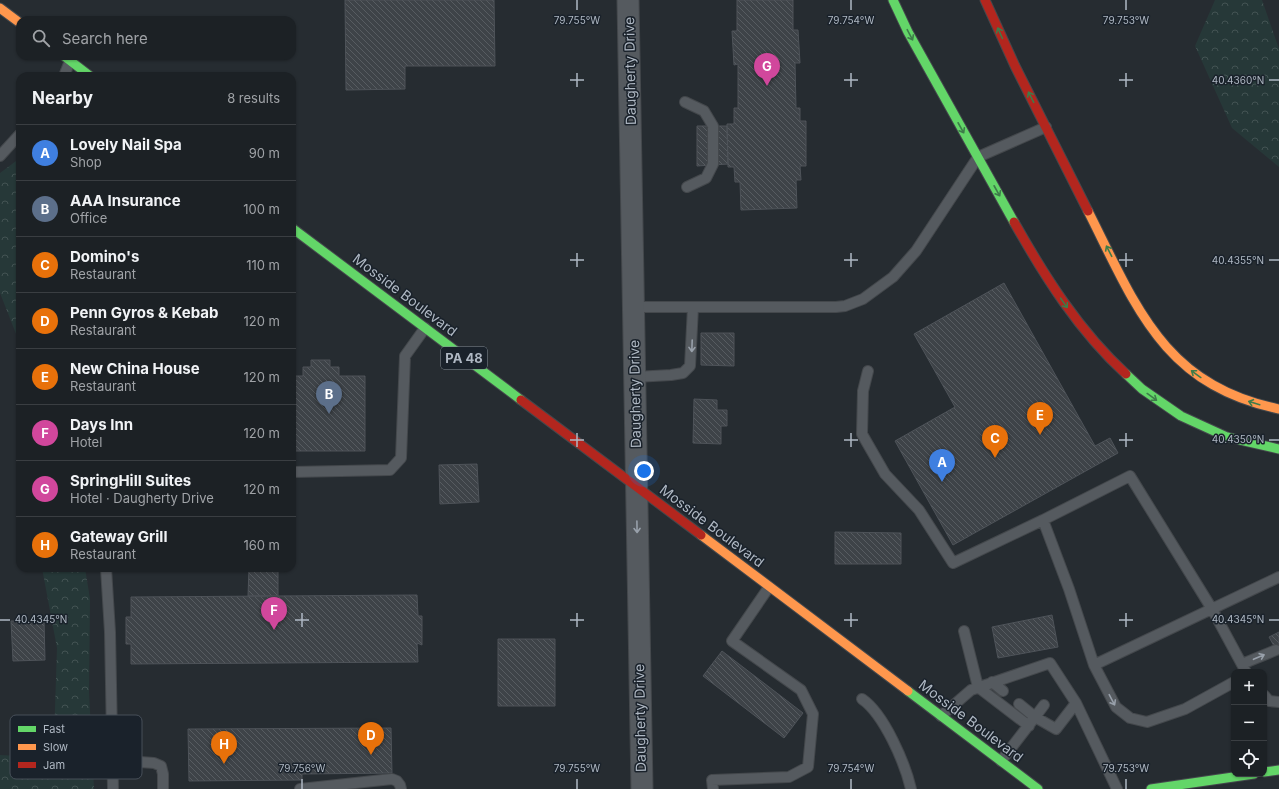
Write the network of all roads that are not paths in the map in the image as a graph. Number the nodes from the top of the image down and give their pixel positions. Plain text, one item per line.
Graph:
1 (628, 0) edge
2 (893, 0) edge
3 (985, 0) edge
4 (0, 8) edge
5 (16, 20) edge
6 (67, 60) edge
7 (70, 60) edge
8 (65, 72) edge
9 (85, 72) edge
10 (685, 102) dead end
11 (1046, 127) junction
12 (16, 138) edge
13 (0, 156) edge
14 (978, 157) junction
15 (688, 187) dead end
16 (296, 231) edge
17 (634, 307) junction
18 (693, 307) junction
19 (425, 328) junction
20 (868, 371) dead end
21 (635, 377) junction
22 (1279, 409) edge
23 (1279, 449) edge
24 (296, 472) edge
25 (637, 488) junction
26 (1043, 520) junction
27 (106, 572) edge
28 (1279, 577) edge
29 (769, 587) junction
30 (1212, 609) junction
31 (964, 631) dead end
32 (1276, 650) dead end
33 (1094, 665) junction
34 (1244, 668) edge
35 (992, 682) junction
36 (1231, 684) edge
37 (978, 687) junction
38 (1003, 691) dead end
39 (862, 699) dead end
40 (1267, 699) edge
41 (1076, 702) junction
42 (1279, 702) edge
43 (1019, 704) dead end
44 (1044, 705) dead end
45 (111, 715) edge
46 (941, 716) junction
47 (1036, 717) junction
48 (1029, 726) junction
49 (1001, 761) junction
50 (142, 762) edge
51 (1279, 770) edge
52 (1267, 772) edge
53 (1234, 777) edge
54 (1227, 778) junction
55 (113, 779) edge
56 (113, 789) edge
57 (163, 789) edge
58 (300, 789) edge
59 (401, 789) edge
60 (642, 789) edge
61 (713, 789) edge
62 (911, 789) edge
63 (1038, 789) edge
64 (1117, 789) edge
65 (1151, 789) edge
66 (1229, 789) edge

1 - 17 street, Daugherty Drive
2 -> 14 main road
11 -> 3 main road
4 - 5 main road
6 - 8 lane
7 - 9 main road
10 - 15 lane
11 - 14 lane
22 -> 11 main road
12 - 13 lane
14 - 18 lane
14 -> 23 main road
16 - 19 main road, Mosside Boulevard / PA 48
17 - 18 lane
17 - 21 street, Daugherty Drive
18 -> 21 lane
19 - 24 lane
19 - 25 main road, Mosside Boulevard / PA 48
20 - 26 lane
21 - 25 street, Daugherty Drive
25 - 29 main road, Mosside Boulevard / PA 48
25 -> 60 street, Daugherty Drive
26 - 30 lane
26 - 33 lane
27 - 45 lane
28 - 30 lane
29 - 46 main road, Mosside Boulevard / PA 48
29 - 61 lane
30 - 33 lane
30 - 34 lane
31 - 37 lane
34 -> 32 lane
33 -> 36 lane
35 - 37 lane
35 - 38 lane
35 - 41 lane
37 - 46 lane
37 - 48 lane
39 - 62 lane
40 - 42 lane
41 - 47 lane
41 - 64 lane
43 - 47 lane
44 - 47 lane
46 - 49 main road, Mosside Boulevard / PA 48
47 - 48 lane
48 - 49 lane
49 - 63 main road, Mosside Boulevard / PA 48
50 - 57 lane
51 - 52 main road
53 - 54 main road
54 - 65 main road
54 - 66 lane
55 - 56 lane
58 - 59 lane

